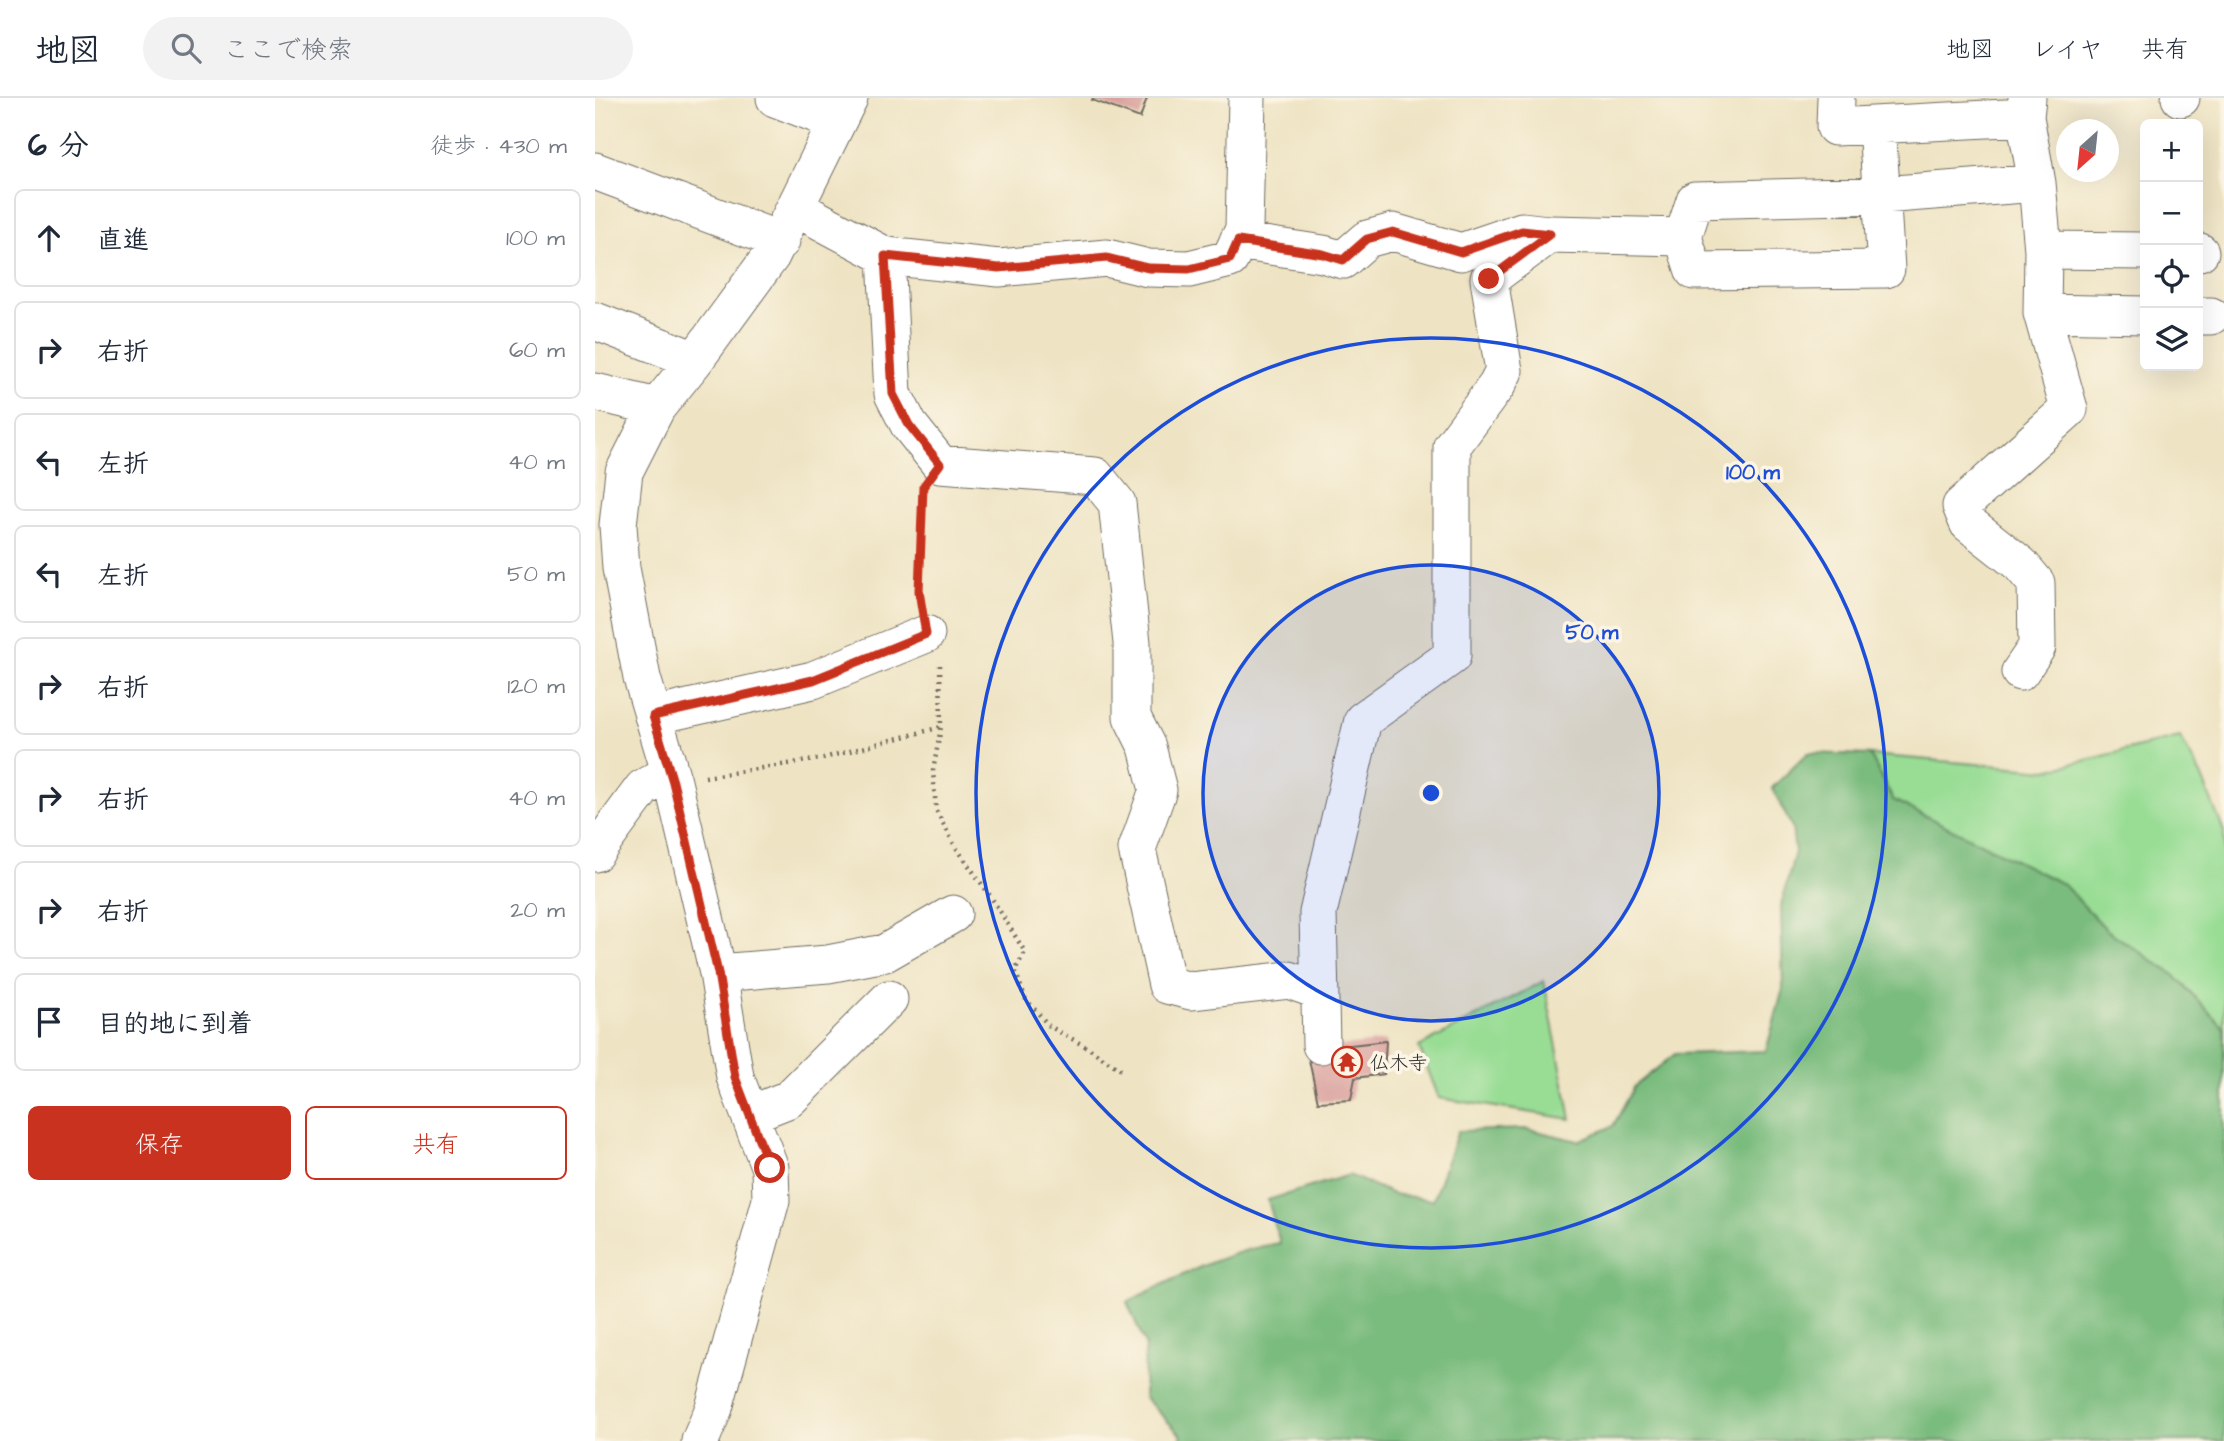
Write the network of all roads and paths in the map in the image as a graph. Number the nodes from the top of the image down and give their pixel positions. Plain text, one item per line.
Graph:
1 (775, 98) edge
2 (1247, 98) edge
3 (1836, 98) edge
4 (2026, 107) edge
5 (843, 110) edge
6 (1877, 125) junction
7 (595, 171) edge
8 (2037, 183) junction
9 (1882, 195) junction
10 (796, 208) junction
11 (1550, 234) junction
12 (1683, 237) junction
13 (781, 241) junction
14 (1238, 241) junction
15 (2043, 250) junction
16 (2140, 251) edge
17 (885, 256) junction
18 (2042, 313) junction
19 (2140, 315) edge
20 (595, 321) edge
21 (695, 360) junction
22 (595, 392) edge
23 (657, 407) junction
24 (940, 464) junction
25 (610, 479) edge
26 (608, 577) edge
27 (926, 634) junction
28 (2019, 672) dead end
29 (653, 716) junction
30 (941, 727) junction
31 (671, 778) junction
32 (595, 853) edge
33 (953, 914) dead end
34 (718, 973) junction
35 (1320, 991) junction
36 (889, 999) dead end
37 (1321, 1045) dead end
38 (1124, 1072) dead end
39 (751, 1114) junction
40 (700, 1441) edge

1 - 5 street
2 - 14 street
3 - 6 street
4 - 6 street
4 - 8 street
5 - 10 street
6 - 9 street
7 - 13 street
8 - 9 street
8 - 15 street
9 - 12 street
9 - 12 street
10 - 13 street
10 - 17 street
11 - 12 street
11 - 14 street
11 - 35 street
13 - 21 street
14 - 17 street
15 - 16 street
15 - 18 street
17 - 24 street
18 - 19 street
18 - 28 street
20 - 21 street
21 - 23 street
22 - 23 street
23 - 25 street
24 - 27 path
24 - 35 street
25 - 26 street
26 - 29 street
27 - 29 street
27 - 30 path
29 - 31 street
30 - 31 path
30 - 38 path
31 - 32 street
31 - 34 street
33 - 34 street
34 - 39 street
35 - 37 street
36 - 39 street
39 - 40 street

